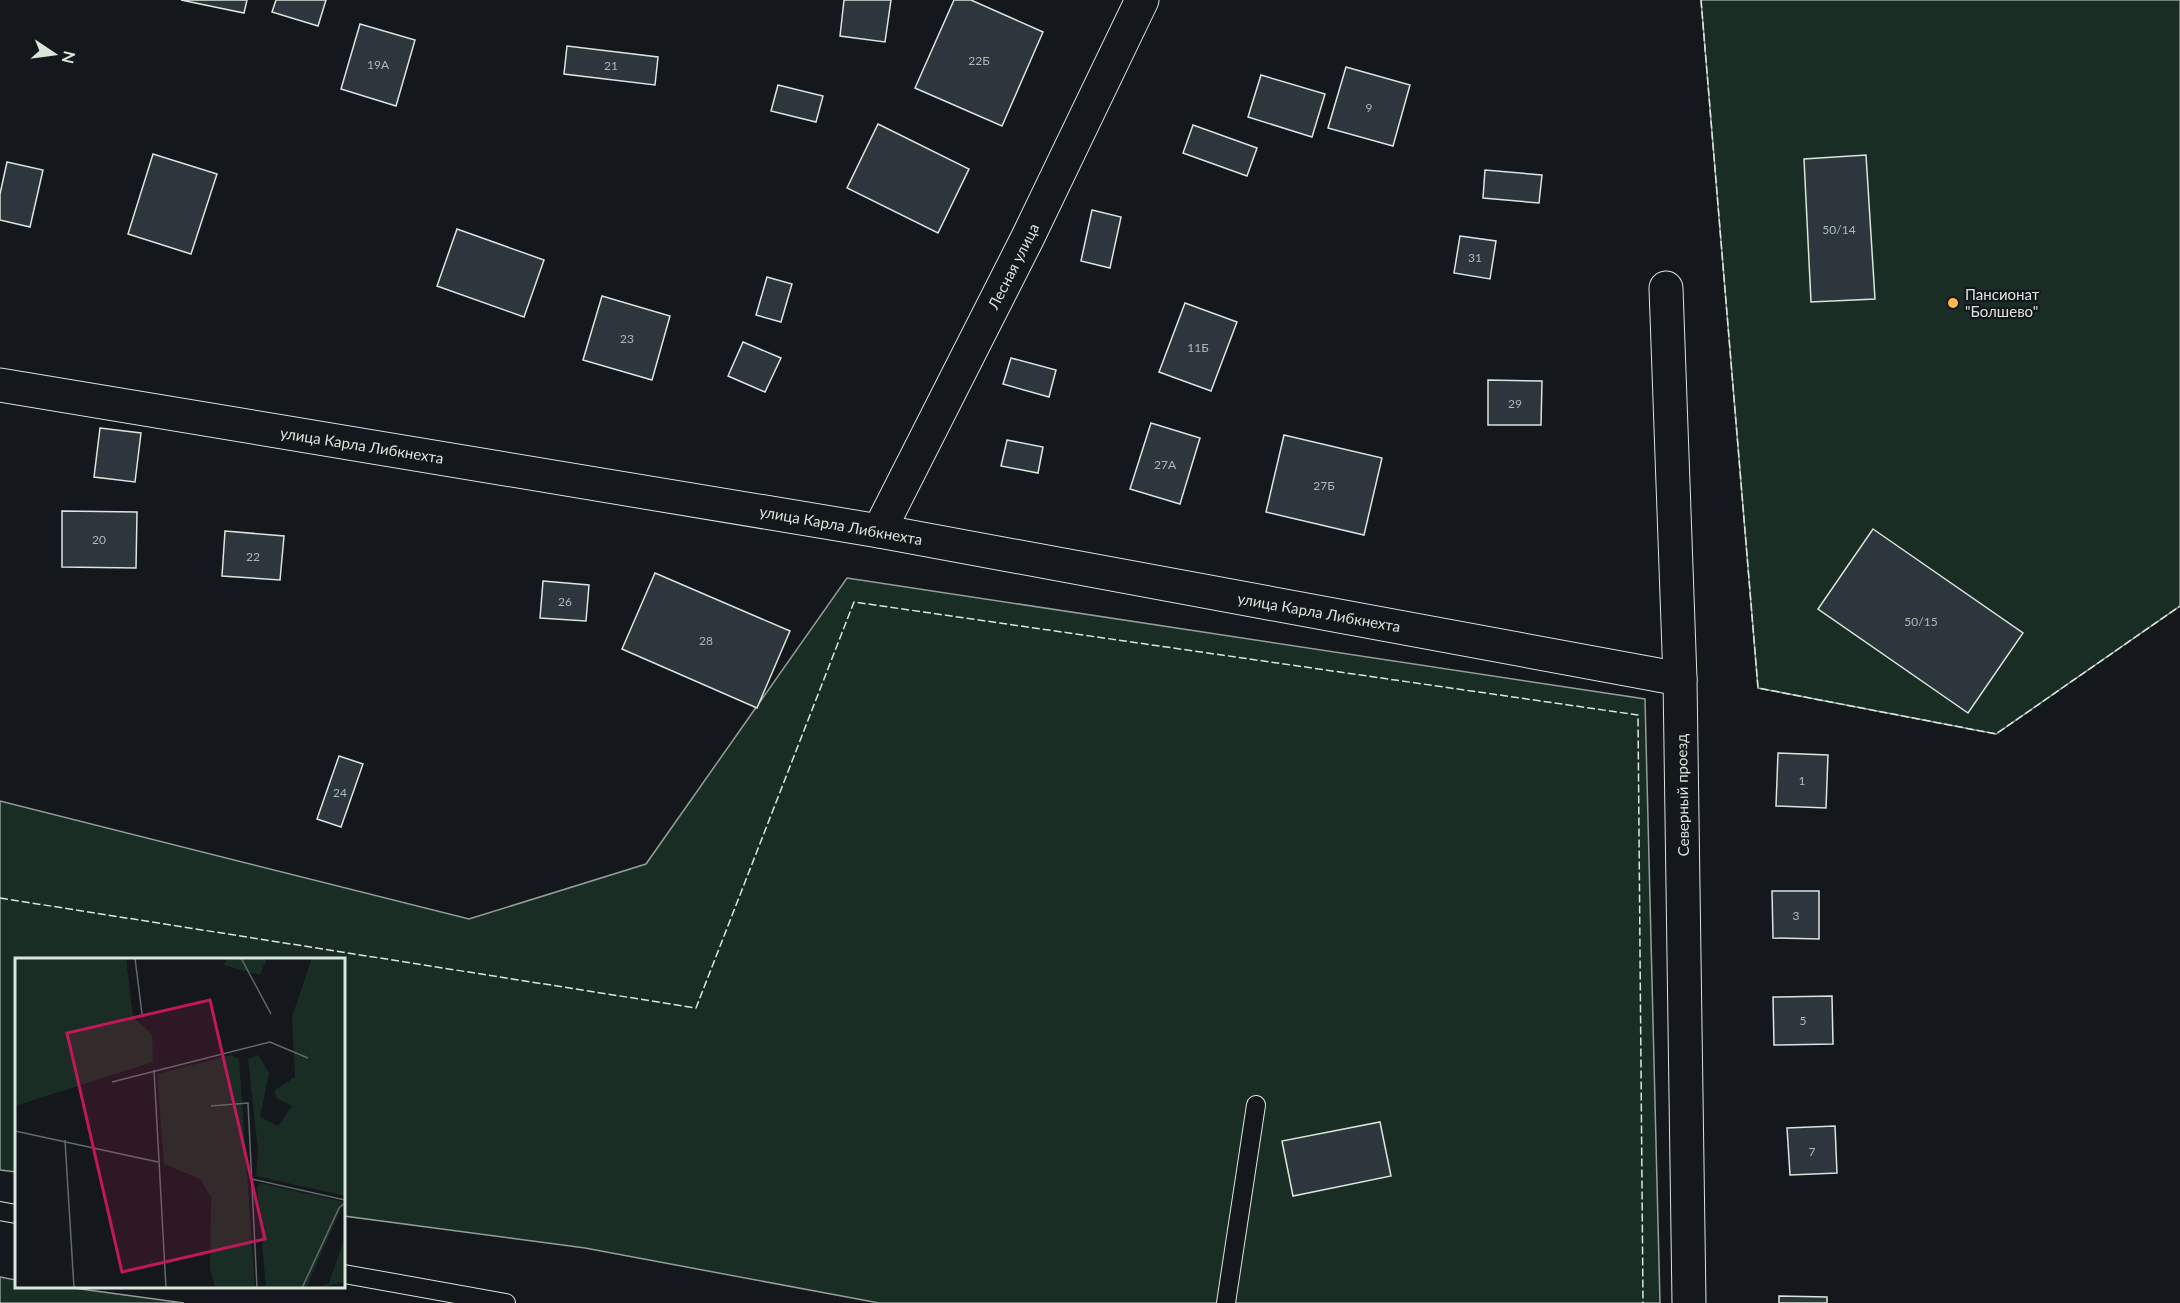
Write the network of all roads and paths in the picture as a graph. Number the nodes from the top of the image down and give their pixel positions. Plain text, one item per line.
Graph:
1 (1142, 0) edge
2 (1666, 288) dead end
3 (0, 385) edge
4 (879, 531) junction
5 (1680, 679) junction
6 (1256, 1106) dead end
7 (0, 1211) edge
8 (15, 1214) edge
9 (345, 1274) edge
10 (506, 1303) edge
11 (1226, 1303) edge
12 (1689, 1303) edge

1 - 4 street, Лесная улица
2 - 5 street, Северный проезд
3 - 4 street, улица Карла Либкнехта
4 - 5 street, улица Карла Либкнехта
5 - 12 street, Северный проезд
6 - 11 lane
7 - 8 lane
9 - 10 lane

